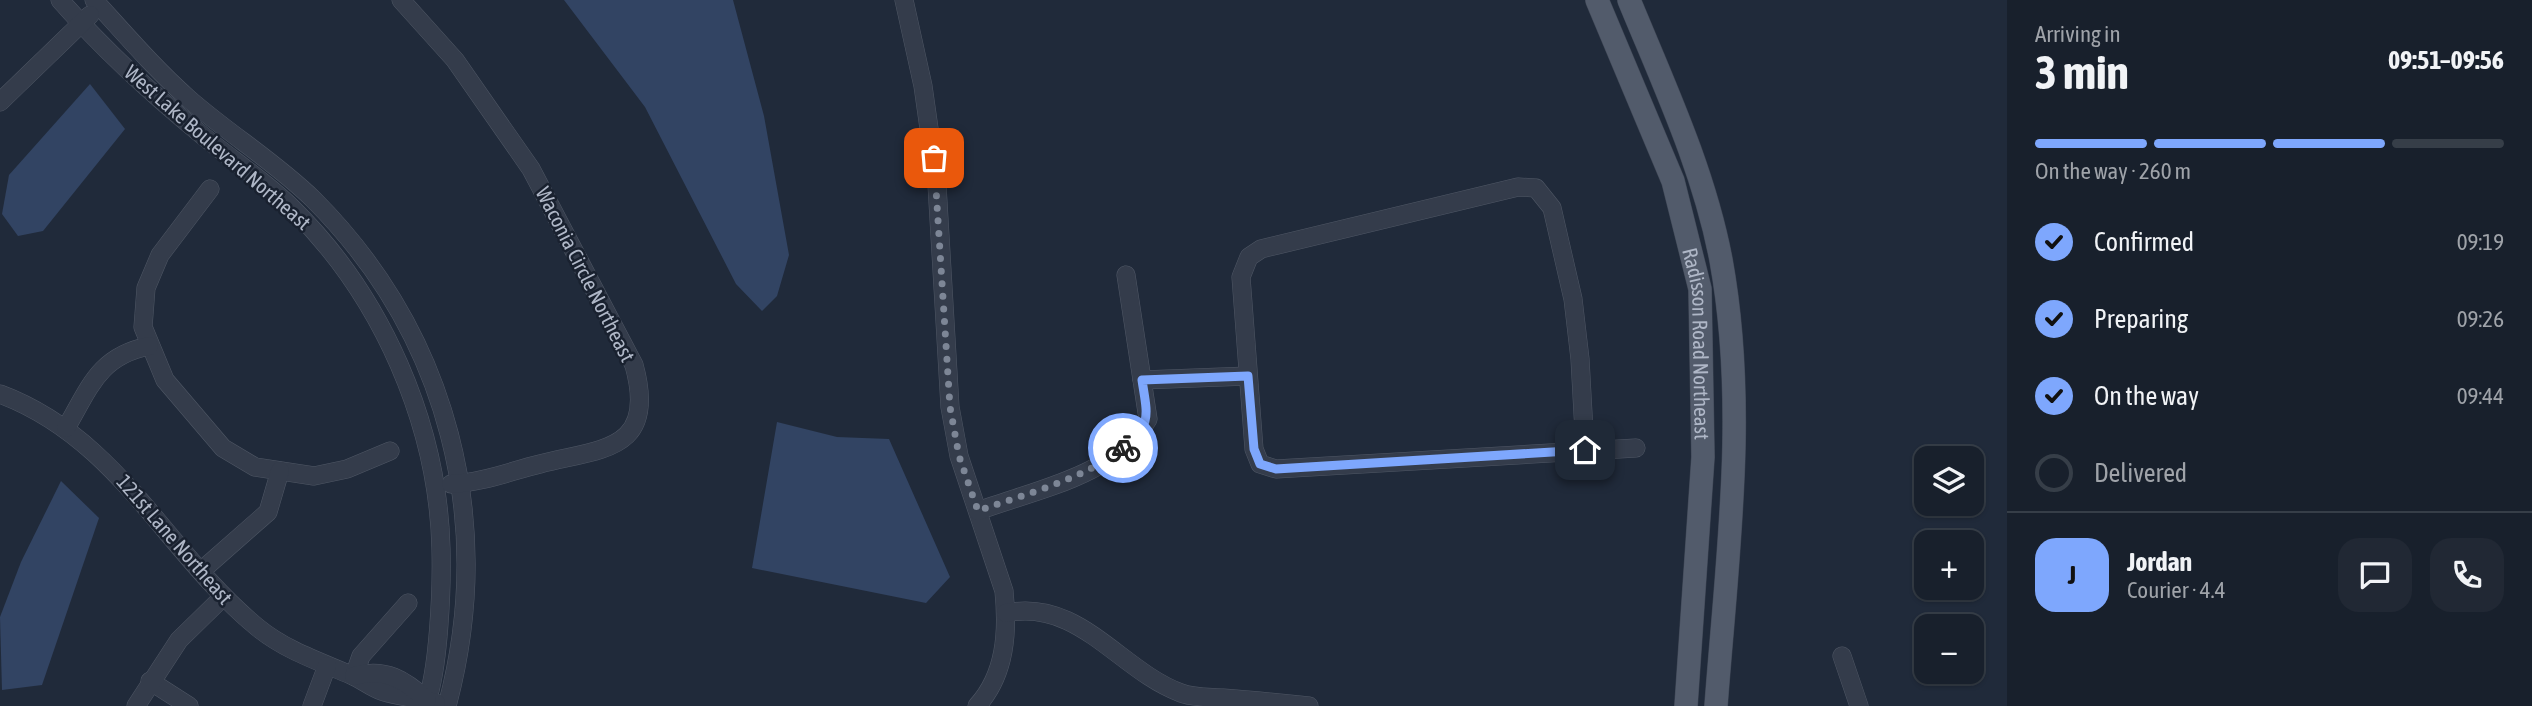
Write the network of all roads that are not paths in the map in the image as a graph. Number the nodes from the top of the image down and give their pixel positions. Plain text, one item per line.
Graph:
1 (61, 0) edge
2 (401, 0) edge
3 (904, 0) edge
4 (1597, 0) edge
5 (1629, 0) edge
6 (101, 3) edge
7 (80, 22) junction
8 (0, 102) edge
9 (211, 189) dead end
10 (1126, 275) dead end
11 (149, 346) junction
12 (1248, 376) junction
13 (1142, 380) junction
14 (0, 394) edge
15 (66, 428) junction
16 (1636, 448) dead end
17 (1585, 450) junction
18 (390, 451) dead end
19 (281, 471) junction
20 (460, 484) junction
21 (437, 485) junction
22 (978, 511) junction
23 (201, 571) junction
24 (223, 597) junction
25 (408, 603) dead end
26 (1006, 613) junction
27 (1842, 656) dead end
28 (327, 666) junction
29 (354, 676) junction
30 (150, 681) junction
31 (426, 703) edge
32 (136, 706) edge
33 (189, 706) edge
34 (312, 706) edge
35 (447, 706) edge
36 (977, 706) edge
37 (1309, 706) edge
38 (1686, 706) edge
39 (1716, 706) edge
40 (1859, 706) edge

1 - 7 street, West Lake Boulevard Northeast
2 - 20 street, Waconia Circle Northeast
3 - 22 street
4 - 38 main road, Radisson Road Northeast
5 - 39 main road, Radisson Road Northeast
6 - 7 street
6 - 20 street, West Lake Boulevard Northeast
7 - 8 street
7 - 21 street, West Lake Boulevard Northeast
9 - 11 street
10 - 13 street
11 - 15 street
11 - 19 street
12 - 13 street
12 - 17 street
12 - 17 street
13 - 22 street
14 - 15 street, 121st Lane Northeast
15 - 23 street, 121st Lane Northeast
16 - 17 street
18 - 19 street
19 - 23 street
20 - 21 street, Waconia Circle Northeast
20 - 35 street, West Lake Boulevard Northeast
21 - 31 street, West Lake Boulevard Northeast
22 - 26 street
23 - 24 street, 121st Lane Northeast
24 - 28 street, 121st Lane Northeast
24 - 30 street
25 - 29 street
26 - 36 street
26 - 37 street
27 - 40 street
28 - 29 street, 121st Lane Northeast
28 - 34 street
29 - 31 street, 121st Lane Northeast
30 - 32 street
30 - 33 street
31 - 35 street

